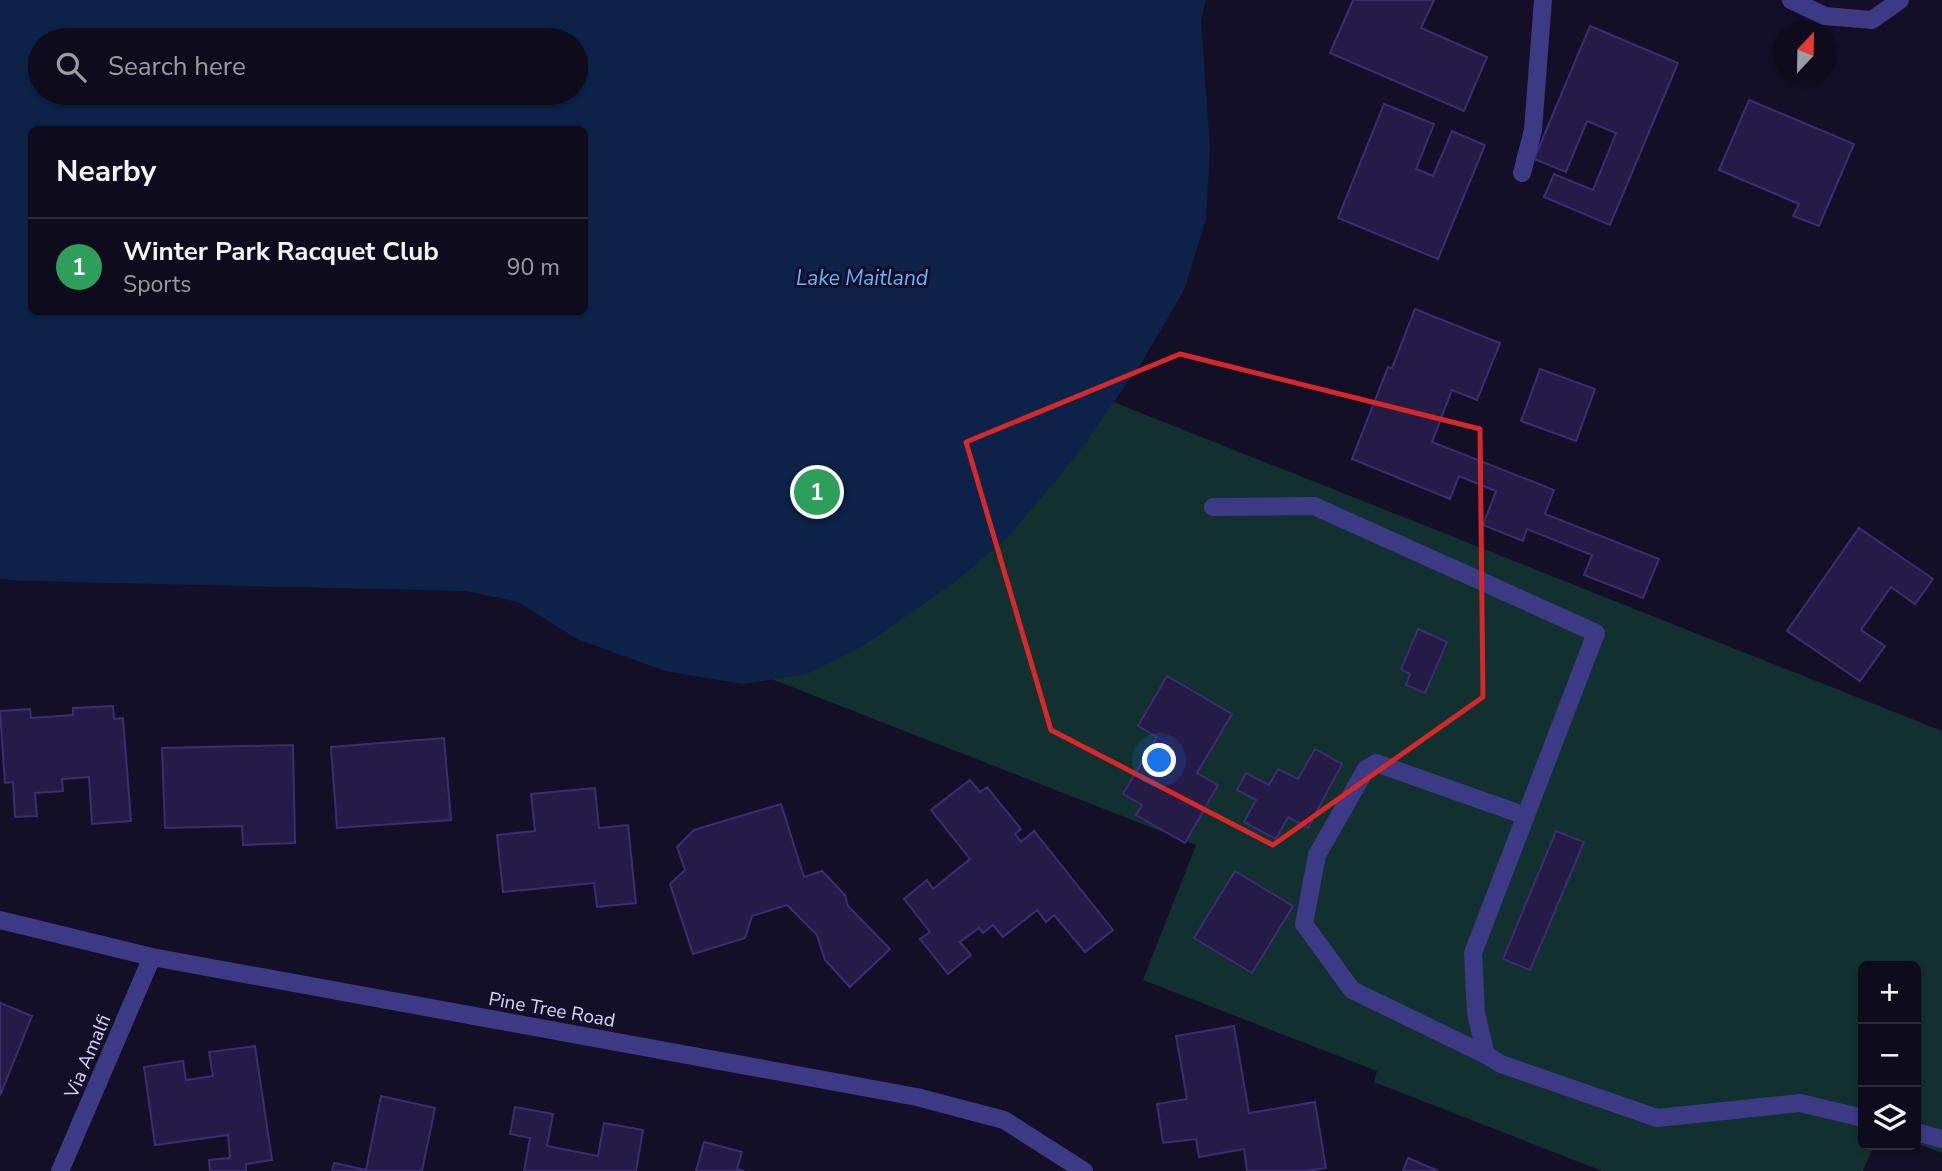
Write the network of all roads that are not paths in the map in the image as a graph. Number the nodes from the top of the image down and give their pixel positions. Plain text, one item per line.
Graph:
1 (1543, 0) edge
2 (1791, 0) edge
3 (1900, 0) edge
4 (1522, 173) dead end
5 (1213, 507) dead end
6 (1526, 816) junction
7 (0, 920) edge
8 (152, 957) junction
9 (1486, 1055) junction
10 (1858, 1117) edge
11 (1921, 1133) edge
12 (1942, 1139) edge
13 (60, 1171) edge
14 (1084, 1171) edge

1 - 4 street
2 - 3 street
5 - 6 street
6 - 9 street
6 - 9 street
7 - 8 street, Pine Tree Road
8 - 13 street, Via Amalfi
8 - 14 street, Pine Tree Road
9 - 10 street
11 - 12 street

